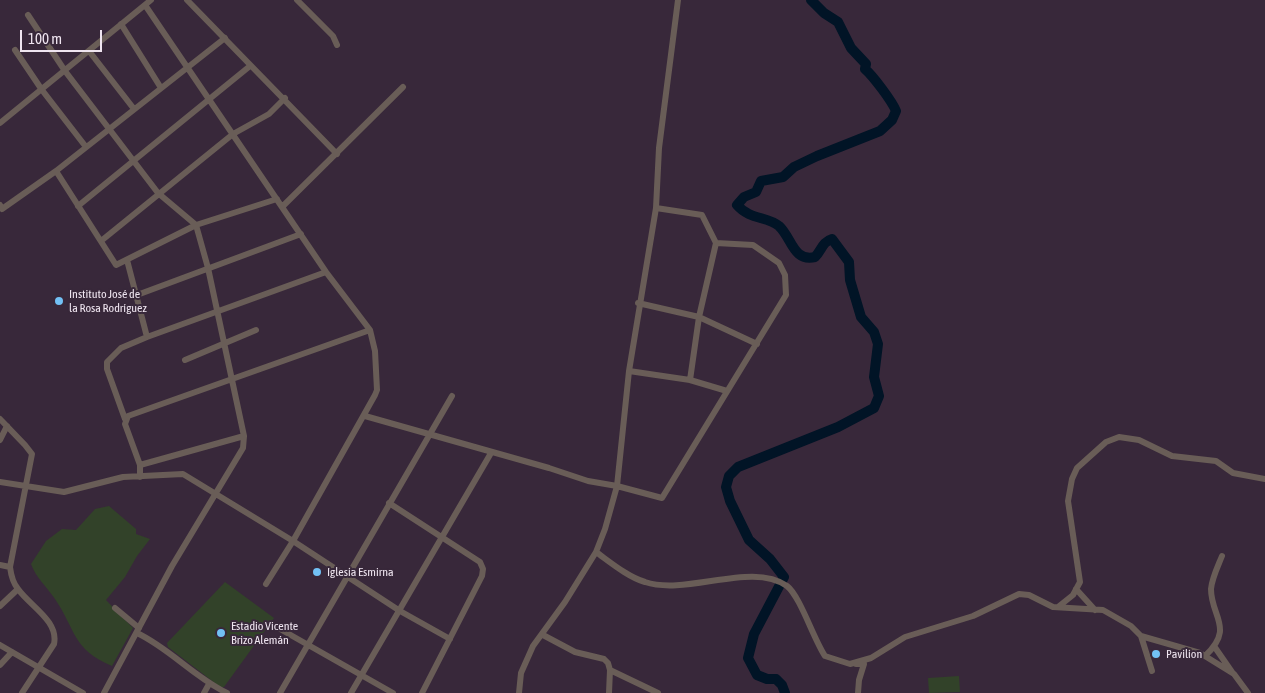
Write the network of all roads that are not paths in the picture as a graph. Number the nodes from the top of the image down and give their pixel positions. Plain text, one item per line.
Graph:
1 (187, 0) edge
2 (297, 0) edge
3 (678, 0) edge
4 (148, 2) edge
5 (28, 15) dead end
6 (121, 24) junction
7 (226, 38) junction
8 (337, 45) dead end
9 (15, 50) dead end
10 (89, 51) junction
11 (250, 66) junction
12 (188, 68) junction
13 (65, 71) junction
14 (403, 87) dead end
15 (161, 88) junction
16 (42, 90) junction
17 (285, 98) junction
18 (209, 101) junction
19 (134, 109) junction
20 (0, 123) edge
21 (110, 128) junction
22 (233, 134) junction
23 (86, 147) junction
24 (337, 154) junction
25 (133, 160) junction
26 (56, 171) junction
27 (158, 194) junction
28 (277, 199) junction
29 (0, 205) edge
30 (78, 206) junction
31 (282, 207) junction
32 (656, 208) junction
33 (196, 225) junction
34 (301, 234) junction
35 (101, 241) junction
36 (716, 243) junction
37 (126, 260) junction
38 (208, 268) junction
39 (326, 272) junction
40 (137, 294) junction
41 (638, 303) junction
42 (217, 310) junction
43 (698, 317) junction
44 (256, 330) dead end
45 (370, 330) junction
46 (146, 337) junction
47 (224, 344) junction
48 (757, 344) junction
49 (185, 360) dead end
50 (629, 371) junction
51 (231, 379) junction
52 (690, 380) junction
53 (727, 390) junction
54 (452, 396) dead end
55 (365, 416) junction
56 (0, 419) edge
57 (125, 419) junction
58 (7, 426) junction
59 (429, 435) junction
60 (244, 436) junction
61 (0, 440) edge
62 (491, 453) junction
63 (140, 465) junction
64 (140, 477) junction
65 (1265, 478) edge
66 (0, 482) edge
67 (27, 486) junction
68 (617, 486) junction
69 (216, 492) junction
70 (389, 503) junction
71 (442, 538) junction
72 (294, 541) junction
73 (596, 552) junction
74 (1222, 556) dead end
75 (0, 565) edge
76 (10, 567) junction
77 (348, 575) junction
78 (266, 584) dead end
79 (18, 589) junction
80 (1076, 589) junction
81 (0, 606) edge
82 (1058, 607) junction
83 (115, 608) dead end
84 (1095, 610) junction
85 (400, 612) junction
86 (273, 625) dead end
87 (138, 631) junction
88 (542, 635) junction
89 (1141, 636) junction
90 (450, 639) junction
91 (0, 645) edge
92 (307, 646) junction
93 (1214, 646) junction
94 (12, 652) junction
95 (1205, 656) junction
96 (850, 664) junction
97 (0, 665) edge
98 (40, 668) junction
99 (610, 670) junction
100 (1152, 671) dead end
101 (1234, 674) junction
102 (362, 675) junction
103 (209, 684) junction
104 (22, 693) edge
105 (83, 693) edge
106 (104, 693) edge
107 (204, 693) edge
108 (227, 693) edge
109 (280, 693) edge
110 (351, 693) edge
111 (392, 693) edge
112 (422, 693) edge
113 (518, 693) edge
114 (608, 693) edge
115 (658, 693) edge
116 (858, 693) edge
117 (1248, 693) edge

1 - 7 street
2 - 8 street
3 - 32 street
4 - 6 street
4 - 12 street
5 - 13 street
6 - 10 street
6 - 15 street
7 - 11 street
7 - 12 street
9 - 16 street
10 - 13 street
10 - 19 street
11 - 17 street
11 - 18 street
12 - 15 street
12 - 18 street
13 - 16 street
13 - 21 street
14 - 24 street
15 - 19 street
16 - 20 street
16 - 23 street
17 - 22 street
17 - 24 street
18 - 22 street
18 - 25 street
19 - 21 street
21 - 23 street
21 - 25 street
22 - 27 street
22 - 28 street
23 - 26 street
24 - 31 street
25 - 27 street
25 - 30 street
26 - 29 street
26 - 30 street
27 - 33 street
27 - 35 street
28 - 31 street
28 - 33 street
30 - 35 street
31 - 34 street
32 - 36 street
32 - 41 street
33 - 37 street
33 - 38 street
34 - 38 street
34 - 39 street
35 - 37 street
36 - 43 street
36 - 48 street
37 - 40 street
38 - 40 street
38 - 42 street
39 - 42 street
39 - 45 street
40 - 46 street
41 - 43 street
41 - 50 street
42 - 46 street
42 - 47 street
43 - 48 street
43 - 52 street
44 - 47 street
45 - 51 street
45 - 55 street
46 - 57 street
47 - 49 street
47 - 51 street
48 - 53 street
50 - 52 street
50 - 68 street
51 - 57 street
51 - 60 street
52 - 53 street
53 - 68 street
54 - 59 street
55 - 59 street
55 - 72 street
56 - 58 street
57 - 63 street
58 - 61 street
58 - 67 street
59 - 62 street
59 - 70 street
60 - 63 street
60 - 69 street
62 - 68 street
62 - 71 street
63 - 64 street
64 - 67 street
64 - 69 street
65 - 80 street
66 - 67 street
67 - 76 street
68 - 73 street
69 - 72 street
69 - 87 street
70 - 71 street
70 - 77 street
71 - 85 street
71 - 90 street
72 - 77 street
72 - 78 street
73 - 88 street
73 - 96 street
74 - 93 street
75 - 76 street
76 - 79 street
77 - 85 street
77 - 92 street
79 - 81 street
79 - 98 street
80 - 82 street
80 - 84 street
82 - 84 street
82 - 96 street
83 - 87 street
84 - 89 street
85 - 90 street
85 - 102 street
86 - 92 street
87 - 103 street
87 - 106 street
88 - 99 street
88 - 113 street
89 - 95 street
89 - 100 street
90 - 112 street
91 - 94 street
92 - 102 street
92 - 109 street
93 - 95 street
93 - 101 street
94 - 97 street
94 - 98 street
95 - 101 street
96 - 116 street
98 - 104 street
98 - 105 street
99 - 114 street
99 - 115 street
101 - 117 street
102 - 110 street
102 - 111 street
103 - 107 street
103 - 108 street

